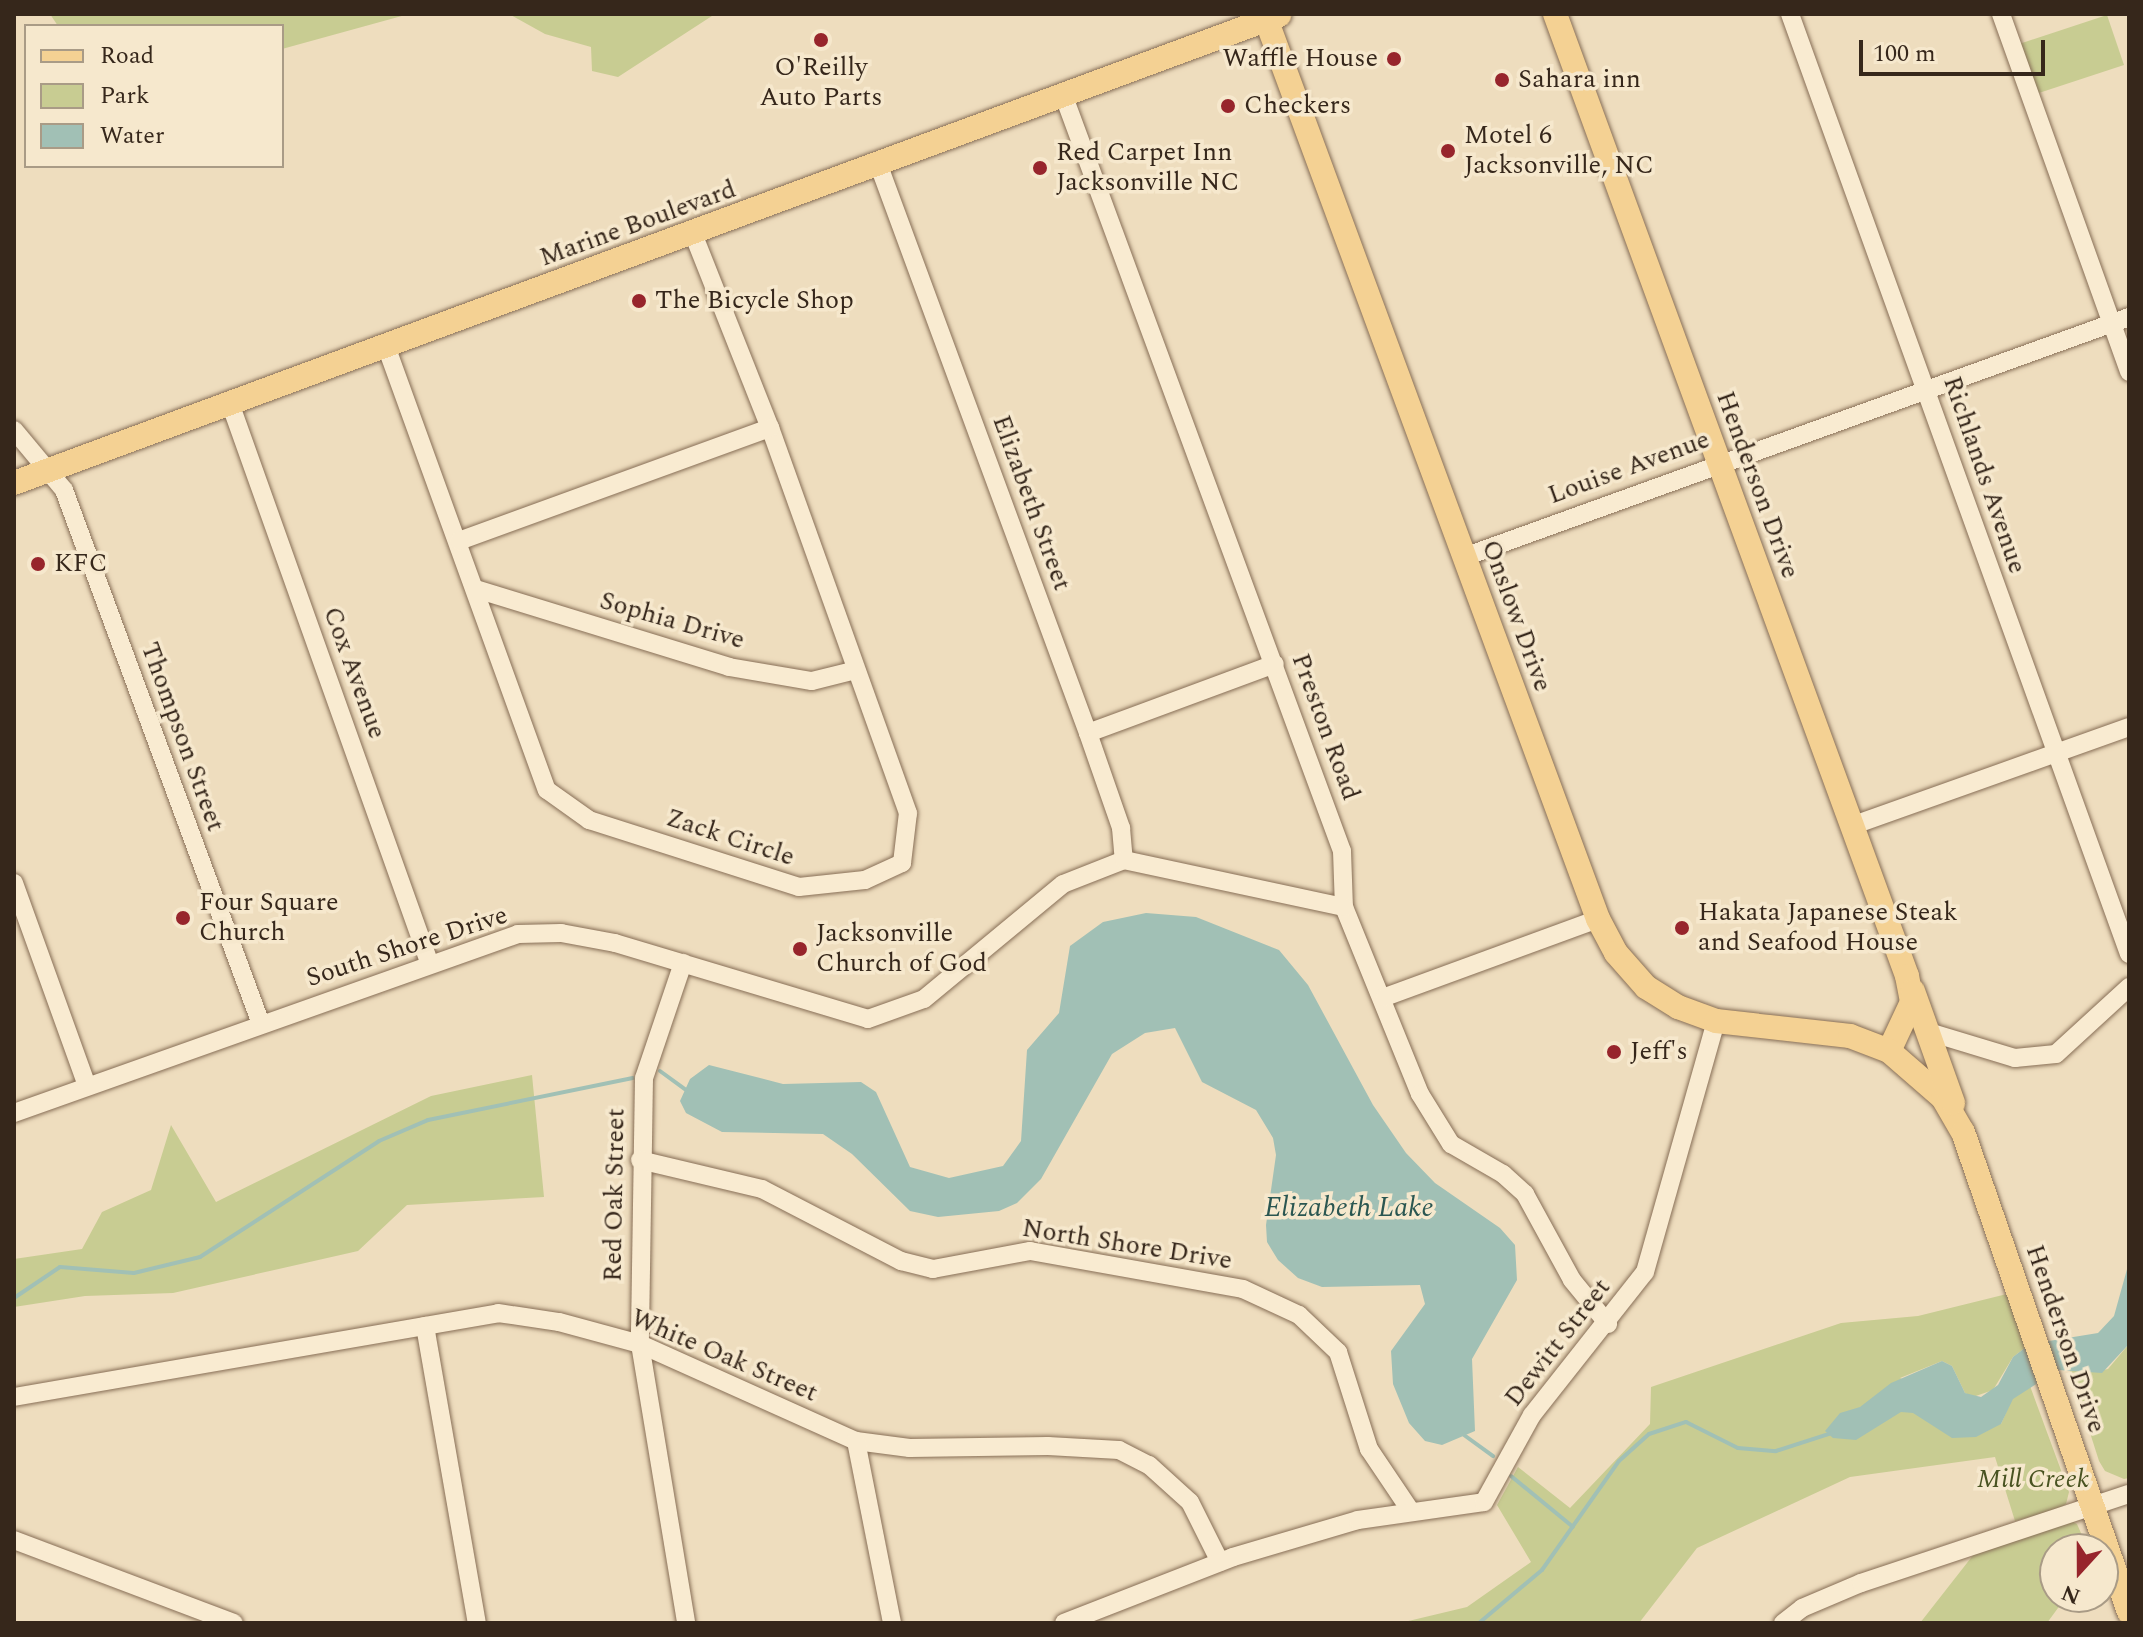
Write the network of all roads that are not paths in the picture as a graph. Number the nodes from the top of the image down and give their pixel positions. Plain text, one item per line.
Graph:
1 (1555, 14) edge
2 (1790, 14) edge
3 (2001, 14) edge
4 (1271, 16) edge
5 (1063, 94) junction
6 (879, 166) junction
7 (693, 234) junction
8 (2121, 320) edge
9 (386, 346) junction
10 (2129, 372) edge
11 (1927, 391) junction
12 (230, 403) junction
13 (770, 428) junction
14 (14, 430) edge
15 (1719, 462) junction
16 (48, 471) junction
17 (14, 483) edge
18 (459, 541) junction
19 (1464, 557) junction
20 (476, 589) junction
21 (1275, 664) junction
22 (856, 670) junction
23 (2129, 727) edge
24 (1088, 733) junction
25 (2055, 754) junction
26 (1854, 825) junction
27 (1124, 860) junction
28 (14, 883) edge
29 (1344, 907) junction
30 (1598, 919) junction
31 (2129, 954) edge
32 (429, 962) junction
33 (683, 963) junction
34 (1907, 976) junction
35 (2129, 987) edge
36 (1385, 997) junction
37 (1716, 1021) junction
38 (261, 1024) junction
39 (1929, 1032) junction
40 (1889, 1051) junction
41 (87, 1086) junction
42 (14, 1113) edge
43 (1963, 1132) junction
44 (640, 1160) junction
45 (1608, 1324) junction
46 (425, 1326) junction
47 (640, 1344) junction
48 (14, 1397) edge
49 (856, 1441) junction
50 (2129, 1494) edge
51 (2093, 1503) junction
52 (1410, 1510) junction
53 (14, 1540) edge
54 (1220, 1562) junction
55 (2129, 1612) edge
56 (234, 1623) edge
57 (477, 1623) edge
58 (686, 1623) edge
59 (892, 1623) edge
60 (1064, 1623) edge
61 (1783, 1623) edge

1 - 15 main road, Henderson Drive
2 - 11 street, Richlands Avenue
3 - 8 street
4 - 5 main road, Marine Boulevard
4 - 19 main road, Onslow Drive
5 - 6 main road, Marine Boulevard
5 - 21 street, Preston Road
6 - 7 main road, Marine Boulevard
6 - 24 street, Elizabeth Street
7 - 9 main road, Marine Boulevard
7 - 13 street, Zack Circle
8 - 10 street
8 - 11 street, Louise Avenue
9 - 12 main road, Marine Boulevard
9 - 18 street, Zack Circle
11 - 15 street, Louise Avenue
11 - 25 street, Richlands Avenue
12 - 16 main road, Marine Boulevard
12 - 32 street, Cox Avenue
13 - 18 street
13 - 22 street, Zack Circle
14 - 16 street, Thompson Street
15 - 19 street, Louise Avenue
15 - 26 main road, Henderson Drive
16 - 17 main road, Marine Boulevard
16 - 38 street, Thompson Street
18 - 20 street, Zack Circle
19 - 30 main road, Onslow Drive
20 - 22 street, Sophia Drive
20 - 22 street, Zack Circle
21 - 24 street
21 - 29 street, Preston Road
23 - 25 street
24 - 27 street, Elizabeth Street
25 - 26 street
25 - 31 street, Richlands Avenue
26 - 34 main road, Henderson Drive
27 - 29 street
27 - 33 street, South Shore Drive
28 - 41 street
29 - 36 street, Preston Road
30 - 36 street
30 - 37 main road, Onslow Drive
32 - 33 street, South Shore Drive
32 - 38 street, South Shore Drive
33 - 44 street, Red Oak Street
34 - 39 main road, Henderson Drive
34 - 40 main road, Henderson Drive
35 - 39 street
36 - 45 street, Preston Road
37 - 40 main road, Onslow Drive
37 - 45 street, Dewitt Street
38 - 41 street, South Shore Drive
39 - 43 main road, Henderson Drive
40 - 43 main road, Henderson Drive
41 - 42 street, South Shore Drive
43 - 51 main road, Henderson Drive
44 - 47 street, Red Oak Street
44 - 52 street, North Shore Drive
45 - 52 street, Dewitt Street
46 - 47 street, White Oak Street
46 - 48 street, White Oak Street
46 - 57 street
47 - 49 street, White Oak Street
47 - 58 street, Red Oak Street
49 - 54 street, White Oak Street
49 - 59 street
50 - 51 street
51 - 55 main road, Henderson Drive
51 - 61 street
52 - 54 street, Dewitt Street
53 - 56 street
54 - 60 street, Dewitt Street

